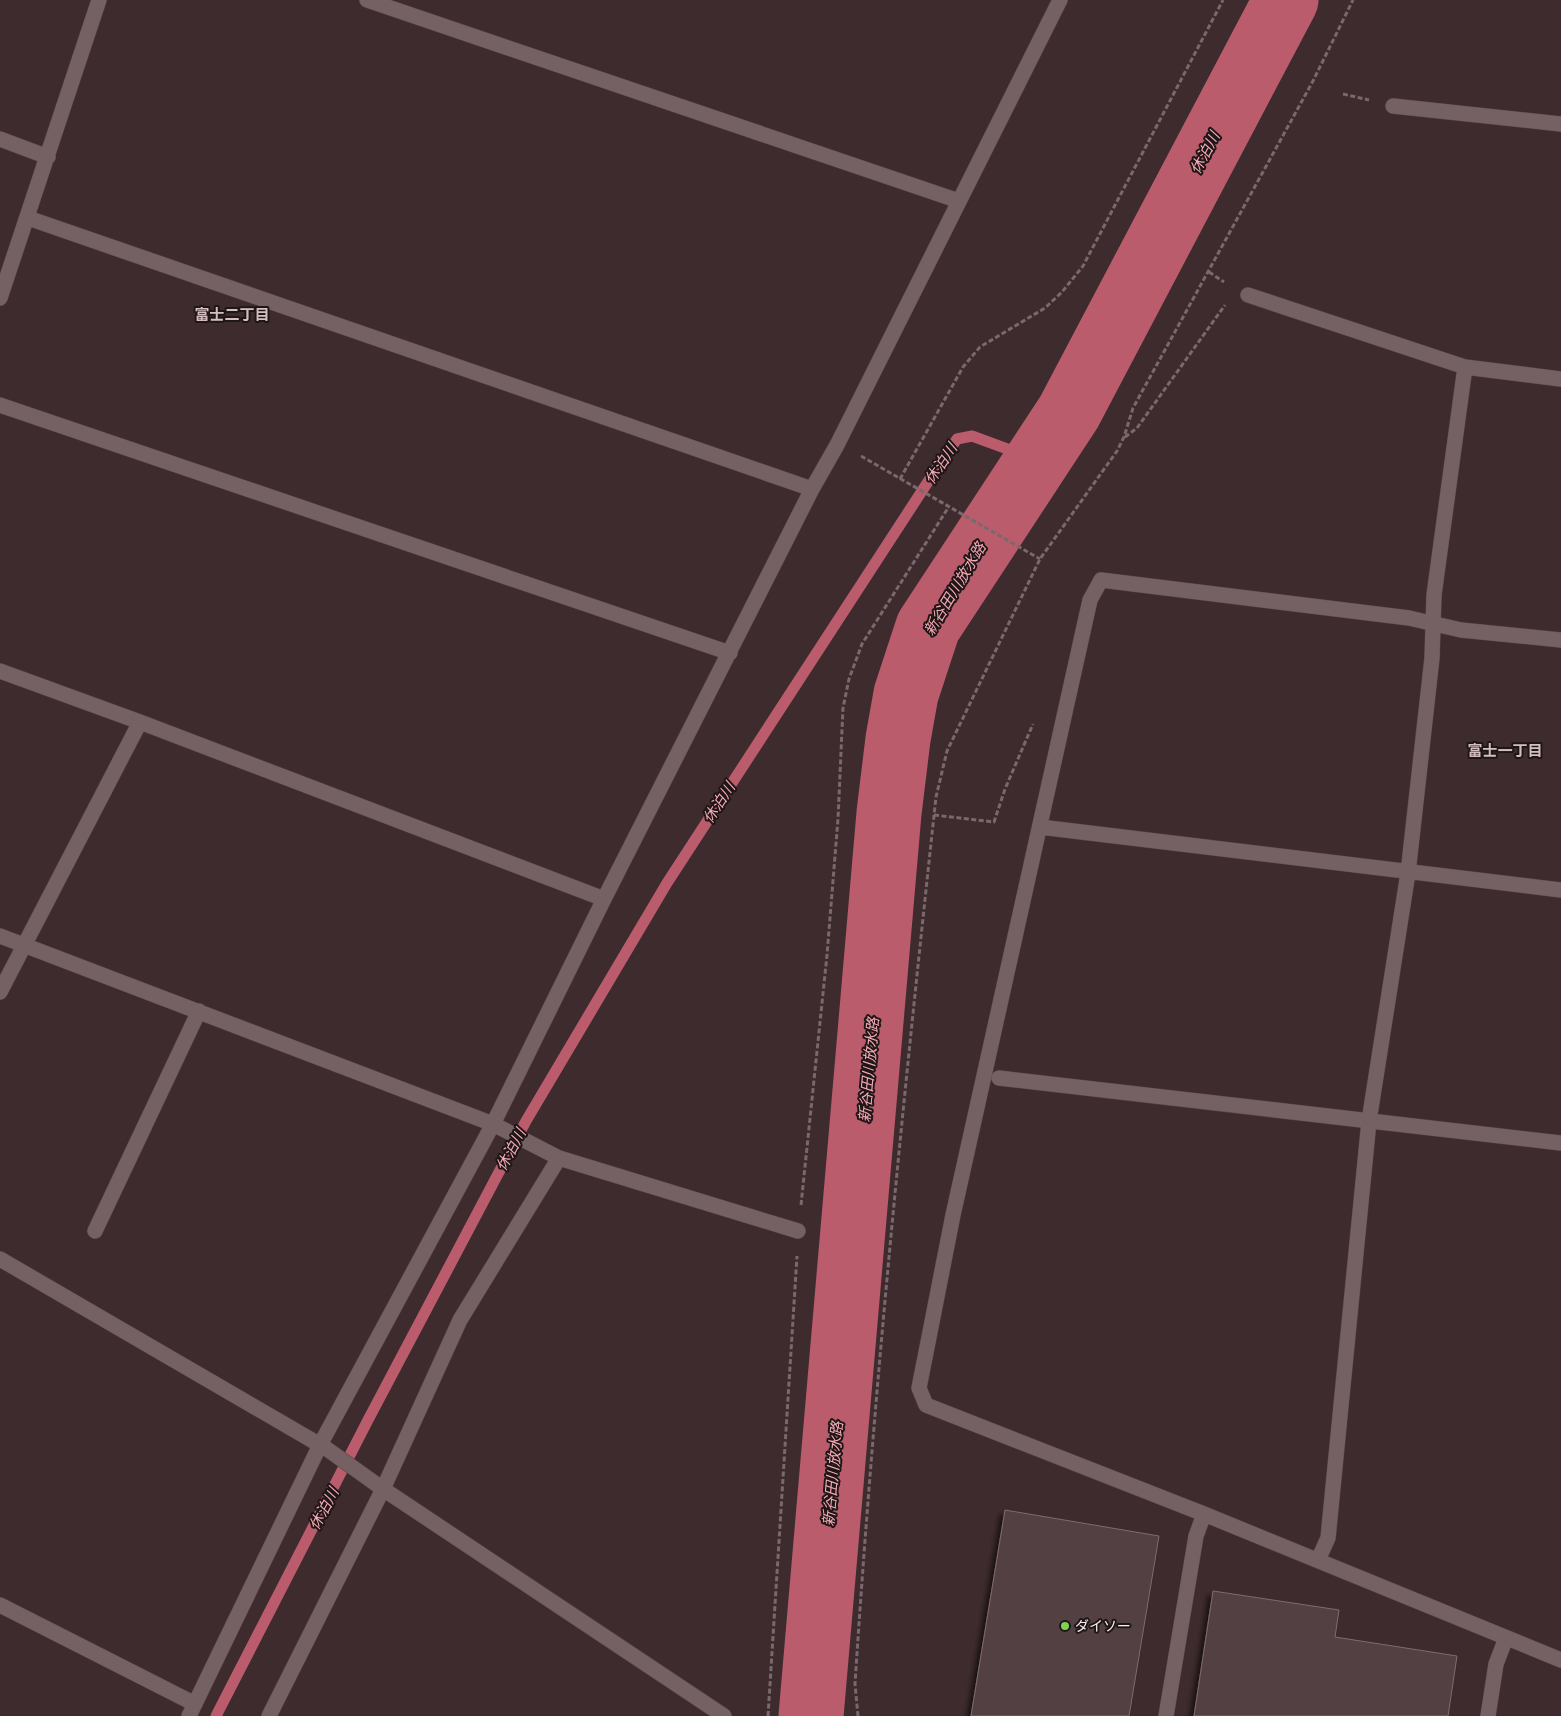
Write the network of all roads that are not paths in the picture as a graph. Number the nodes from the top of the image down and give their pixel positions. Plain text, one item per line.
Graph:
1 (99, 0) edge
2 (1060, 0) edge
3 (371, 1) edge
4 (1393, 106) dead end
5 (1561, 124) edge
6 (0, 140) edge
7 (48, 157) junction
8 (958, 201) junction
9 (28, 218) junction
10 (1242, 292) road end
11 (0, 298) edge
12 (1465, 367) junction
13 (1561, 379) edge
14 (0, 405) edge
15 (812, 489) junction
16 (1433, 623) junction
17 (1561, 640) edge
18 (730, 653) junction
19 (0, 671) edge
20 (140, 722) junction
21 (1040, 827) junction
22 (1408, 873) junction
23 (1561, 890) edge
24 (604, 898) junction
25 (0, 936) edge
26 (24, 944) junction
27 (0, 992) edge
28 (199, 1011) junction
29 (999, 1078) dead end
30 (1369, 1121) junction
31 (493, 1124) junction
32 (1561, 1143) edge
33 (560, 1158) junction
34 (95, 1231) dead end
35 (798, 1231) road end
36 (0, 1259) edge
37 (323, 1447) junction
38 (383, 1489) junction
39 (1204, 1514) junction
40 (1318, 1560) junction
41 (0, 1605) edge
42 (1506, 1638) junction
43 (1561, 1660) edge
44 (192, 1710) edge
45 (269, 1716) edge
46 (724, 1716) edge
47 (1166, 1716) edge
48 (1488, 1716) edge

1 - 7 street
2 - 8 street
3 - 8 street
4 - 5 street
6 - 7 street
7 - 9 street
8 - 15 street
9 - 11 street
9 - 15 street
10 - 12 street
12 - 13 street
12 - 16 street
14 - 18 street
15 - 18 street
16 - 17 street
16 - 21 street
16 - 22 street
18 - 24 street
19 - 20 street
20 - 24 street
20 - 26 street
21 - 22 street
21 - 39 street
22 - 23 street
22 - 30 street
24 - 31 street
25 - 26 street
26 - 27 street
26 - 28 street
28 - 31 street
28 - 34 street
29 - 30 street
30 - 32 street
30 - 40 street
31 - 33 street
31 - 37 street
33 - 35 street
33 - 38 street
36 - 37 street
37 - 38 street
37 - 44 street
38 - 45 street
38 - 46 street
39 - 40 street
39 - 47 street
40 - 42 street
41 - 44 street
42 - 43 street
42 - 48 street

